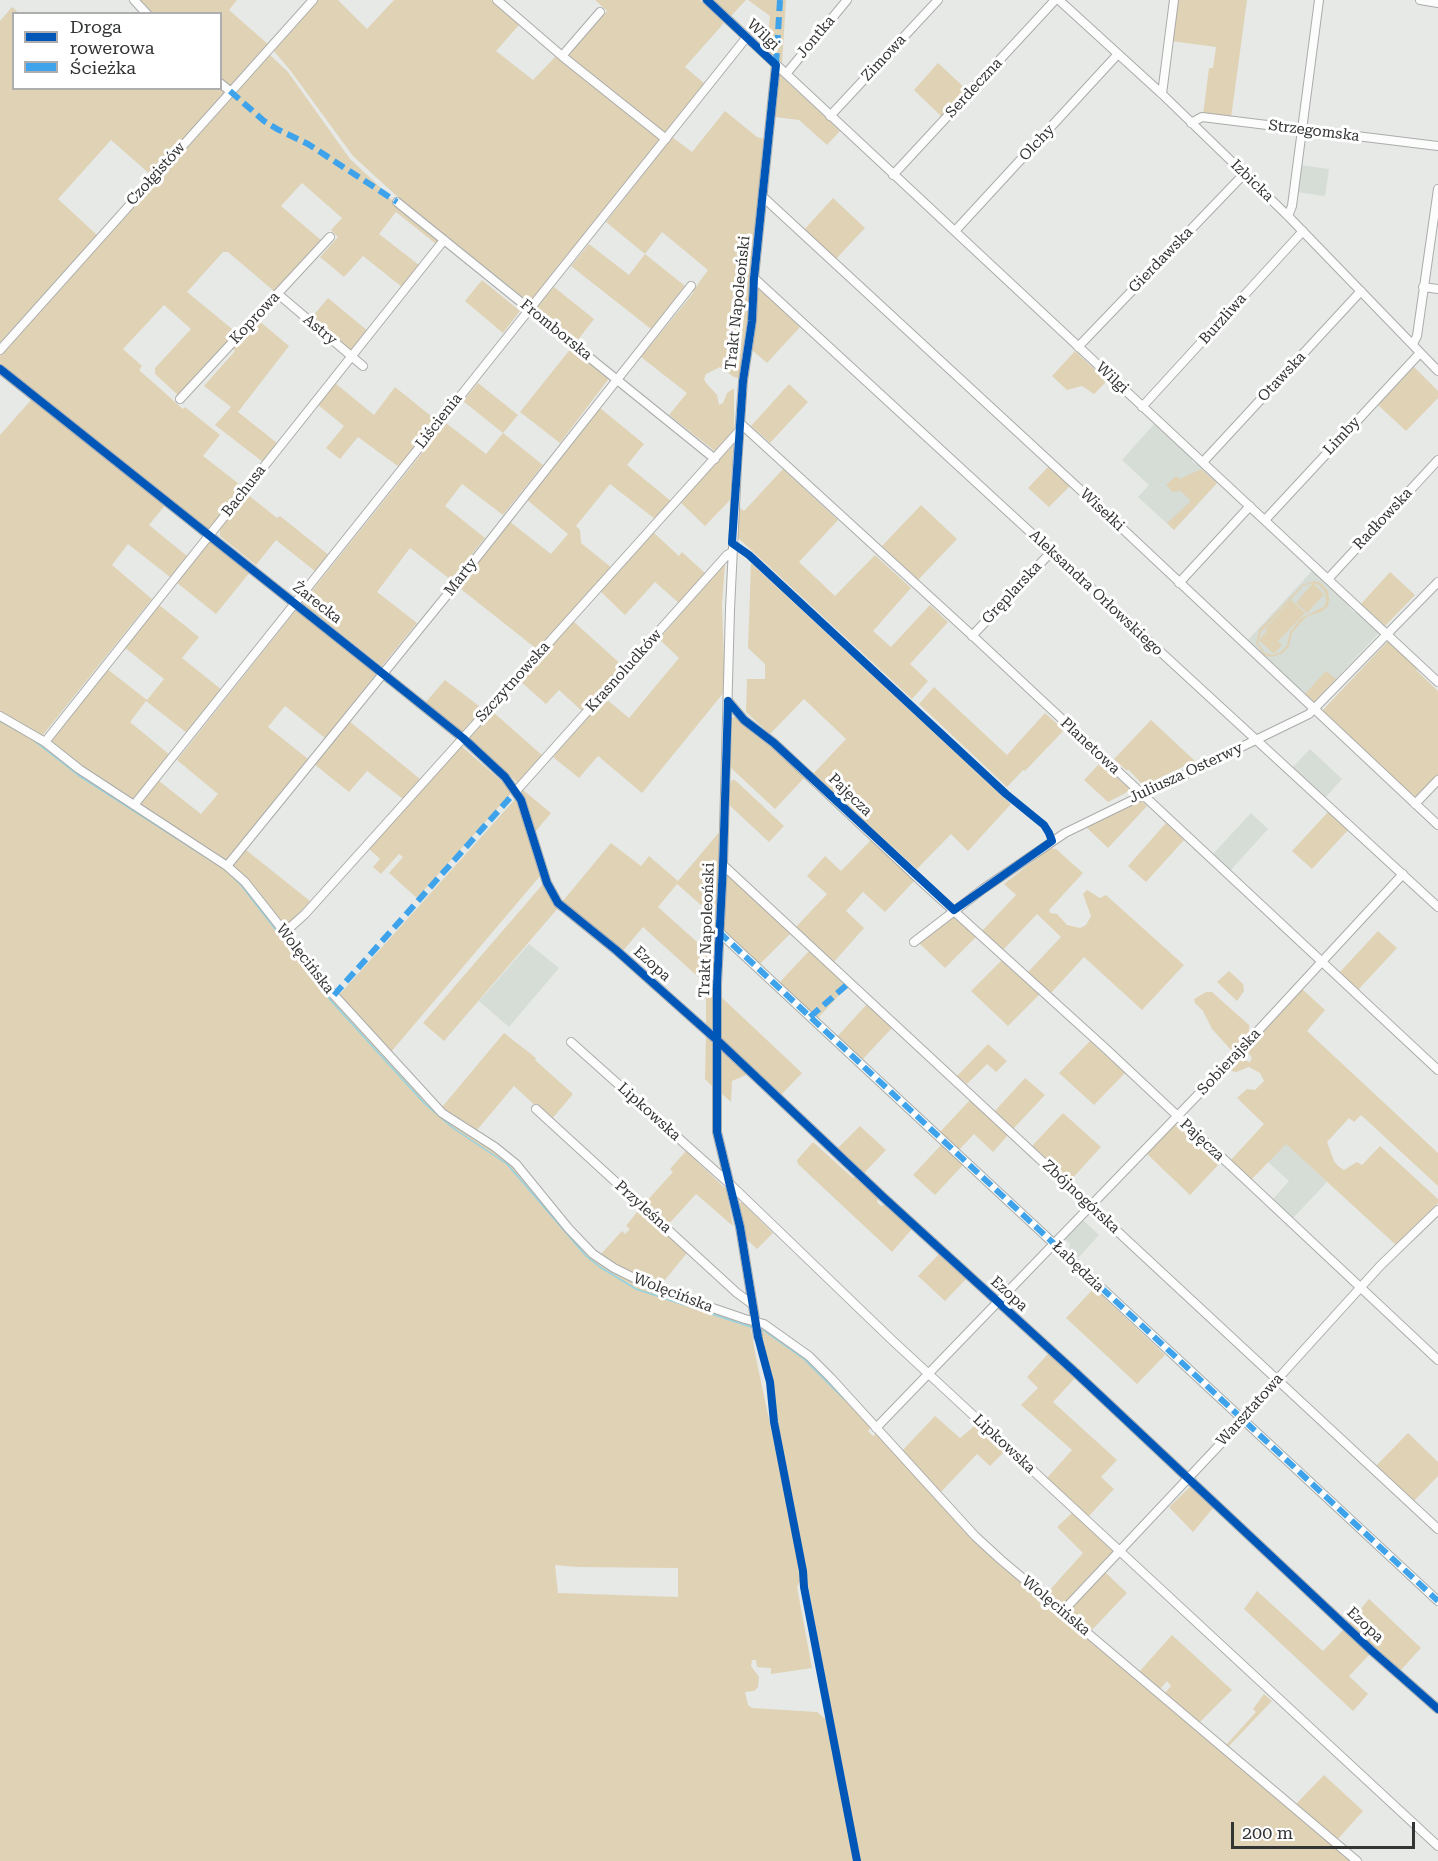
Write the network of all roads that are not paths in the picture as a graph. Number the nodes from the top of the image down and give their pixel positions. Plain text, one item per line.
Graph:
1 (134, 0) edge
2 (313, 0) edge
3 (497, 0) edge
4 (707, 0) edge
5 (847, 0) edge
6 (938, 0) edge
7 (1057, 0) edge
8 (1174, 0) edge
9 (1319, 0) edge
10 (1420, 0) edge
11 (1438, 3) edge
12 (145, 12) edge
13 (600, 12) dead end
14 (746, 38) junction
15 (1118, 54) junction
16 (562, 56) junction
17 (776, 65) junction
18 (786, 74) junction
19 (222, 85) edge
20 (230, 91) junction
21 (1162, 94) junction
22 (830, 116) junction
23 (1191, 123) junction
24 (1303, 129) junction
25 (666, 139) junction
26 (1438, 146) edge
27 (1244, 174) junction
28 (893, 175) junction
29 (1438, 189) edge
30 (763, 197) junction
31 (397, 202) dead end
32 (1288, 216) junction
33 (955, 231) junction
34 (1303, 231) junction
35 (330, 237) dead end
36 (444, 240) junction
37 (754, 278) junction
38 (691, 286) dead end
39 (1423, 287) junction
40 (1438, 289) edge
41 (1361, 291) junction
42 (278, 294) junction
43 (529, 308) junction
44 (1413, 345) junction
45 (1078, 347) junction
46 (0, 350) edge
47 (1420, 353) junction
48 (351, 356) junction
49 (363, 366) dead end
50 (0, 369) edge
51 (1438, 371) edge
52 (616, 379) junction
53 (180, 399) dead end
54 (1142, 407) junction
55 (740, 423) junction
56 (740, 432) junction
57 (716, 459) junction
58 (1438, 460) edge
59 (1203, 462) junction
60 (1250, 506) junction
61 (1265, 520) junction
62 (210, 536) junction
63 (1052, 551) junction
64 (732, 552) junction
65 (1328, 579) junction
66 (1438, 582) edge
67 (1179, 583) junction
68 (294, 603) junction
69 (1388, 634) junction
70 (972, 636) junction
71 (382, 673) junction
72 (1438, 682) edge
73 (728, 701) junction
74 (1314, 709) junction
75 (0, 716) edge
76 (463, 738) junction
77 (1257, 740) junction
78 (45, 742) junction
79 (1438, 780) edge
80 (516, 791) junction
81 (1142, 794) junction
82 (1415, 804) junction
83 (134, 805) junction
84 (1438, 825) edge
85 (723, 865) junction
86 (227, 866) junction
87 (1402, 874) junction
88 (558, 903) joint
89 (1438, 907) edge
90 (954, 910) junction
91 (285, 932) junction
92 (719, 932) junction
93 (914, 942) dead end
94 (1323, 962) junction
95 (718, 1041) junction
96 (571, 1042) dead end
97 (1438, 1070) edge
98 (536, 1109) dead end
99 (1177, 1117) junction
100 (730, 1185) junction
101 (1090, 1205) junction
102 (1438, 1210) edge
103 (1053, 1243) junction
104 (1361, 1287) junction
105 (998, 1301) junction
106 (752, 1304) junction
107 (756, 1322) junction
108 (758, 1337) dead end
109 (1438, 1360) edge
110 (928, 1374) junction
111 (1277, 1380) junction
112 (1243, 1420) junction
113 (876, 1428) junction
114 (1188, 1478) junction
115 (1438, 1529) edge
116 (1119, 1551) junction
117 (1438, 1601) edge
118 (1063, 1611) junction
119 (1438, 1709) edge
120 (1438, 1846) edge
121 (1357, 1861) edge

1 - 12 street
2 - 20 street, Czołgistów
3 - 16 street
4 - 14 street, Wilgi
5 - 18 street, Jontka
6 - 22 street, Zimowa
7 - 15 street, Izbicka
7 - 28 street, Serdeczna
8 - 21 street
9 - 24 street
10 - 11 street
13 - 16 street
14 - 17 street, Wilgi
14 - 25 street, Liścienia
15 - 21 street, Izbicka
15 - 33 street, Olchy
16 - 25 street
17 - 18 street, Wilgi
17 - 30 street, Trakt Napoleoński
18 - 22 street, Wilgi
19 - 20 street
20 - 46 street, Czołgistów
21 - 23 street, Izbicka
22 - 28 street, Wilgi
23 - 24 street, Strzegomska
23 - 27 street, Izbicka
24 - 26 street, Strzegomska
24 - 32 street
25 - 43 street, Liścienia
27 - 32 street, Izbicka
27 - 45 street, Gierdawska
28 - 33 street, Wilgi
29 - 39 street
30 - 37 street, Trakt Napoleoński
30 - 67 street, Wisełki
31 - 36 street, Fromborska
32 - 34 street, Izbicka
33 - 45 street, Wilgi
34 - 41 street, Izbicka
34 - 54 street, Burzliwa
35 - 42 street, Koprowa
36 - 43 street, Fromborska
36 - 48 street, Bachusa
37 - 55 street, Trakt Napoleoński
37 - 63 street, Aleksandra Orłowskiego
38 - 52 street, Marty
39 - 40 street
39 - 44 street
41 - 44 street, Izbicka
41 - 59 street, Otawska
42 - 48 street, Astry
42 - 53 street, Koprowa
43 - 52 street, Fromborska
43 - 68 street, Liścienia
44 - 47 street, Izbicka
45 - 54 street, Wilgi
47 - 51 street, Izbicka
47 - 61 street, Limby
48 - 49 street, Astry
48 - 62 street, Bachusa
50 - 62 street, Żarecka
52 - 57 street, Fromborska
52 - 71 street, Marty
54 - 59 street, Wilgi
55 - 56 street, Trakt Napoleoński
55 - 70 street, Planetowa
56 - 57 street, Szczytnowska
56 - 64 street, Trakt Napoleoński
57 - 76 street, Szczytnowska
58 - 65 street, Radłowska
59 - 60 street, Wilgi
60 - 61 street, Wilgi
60 - 67 street
61 - 65 street, Wilgi
62 - 68 street, Żarecka
62 - 78 street, Bachusa
63 - 70 street, Gręplarska
63 - 77 street, Aleksandra Orłowskiego
64 - 73 street, Trakt Napoleoński
64 - 80 street, Krasnoludków
65 - 69 street, Wilgi
66 - 69 street, Juliusza Osterwy
67 - 74 street, Wisełki
68 - 71 street, Żarecka
68 - 83 street, Liścienia
69 - 72 street, Wilgi
69 - 74 street, Juliusza Osterwy
70 - 81 street, Planetowa
71 - 76 street, Żarecka
71 - 86 street, Marty
73 - 85 street, Trakt Napoleoński
73 - 90 street, Pajęcza
74 - 77 street, Juliusza Osterwy
74 - 82 street, Wisełki
75 - 78 street, Wolęcińska
76 - 80 street, Żarecka
76 - 91 street, Szczytnowska
77 - 81 street, Juliusza Osterwy
77 - 87 street, Aleksandra Orłowskiego
78 - 83 street, Wolęcińska
79 - 82 street
80 - 88 street, Żarecka
81 - 90 street, Juliusza Osterwy
81 - 94 street, Planetowa
82 - 84 street, Wisełki
83 - 86 street, Wolęcińska
85 - 92 street, Trakt Napoleoński
85 - 101 street, Zbójnogórska
86 - 91 street, Wolęcińska
87 - 89 street, Aleksandra Orłowskiego
87 - 94 street, Sobierajska
88 - 95 street, Ezopa
90 - 93 street, Juliusza Osterwy
90 - 99 street, Pajęcza
91 - 107 street, Wolęcińska
92 - 95 street, Trakt Napoleoński
92 - 103 street, Łabędzia
94 - 97 street, Planetowa
94 - 99 street, Sobierajska
95 - 100 street, Trakt Napoleoński
95 - 105 street, Ezopa
96 - 100 street, Lipkowska
98 - 106 street, Przyleśna
99 - 101 street, Sobierajska
99 - 104 street, Pajęcza
100 - 106 street, Trakt Napoleoński
100 - 110 street, Lipkowska
101 - 103 street, Sobierajska
101 - 111 street, Zbójnogórska
102 - 104 street, Warsztatowa
103 - 105 street, Sobierajska
103 - 112 street, Łabędzia
104 - 109 street, Pajęcza
104 - 111 street, Warsztatowa
105 - 110 street, Sobierajska
105 - 114 street, Ezopa
106 - 107 street, Trakt Napoleoński
107 - 108 street, Trakt Napoleoński
107 - 113 street, Wolęcińska
110 - 113 street, Sobierajska
110 - 116 street, Lipkowska
111 - 112 street, Warsztatowa
111 - 115 street, Zbójnogórska
112 - 114 street, Warsztatowa
112 - 117 street, Łabędzia
113 - 118 street, Wolęcińska
114 - 116 street, Warsztatowa
114 - 119 street, Ezopa
116 - 118 street, Warsztatowa
116 - 120 street, Lipkowska
118 - 121 street, Wolęcińska

